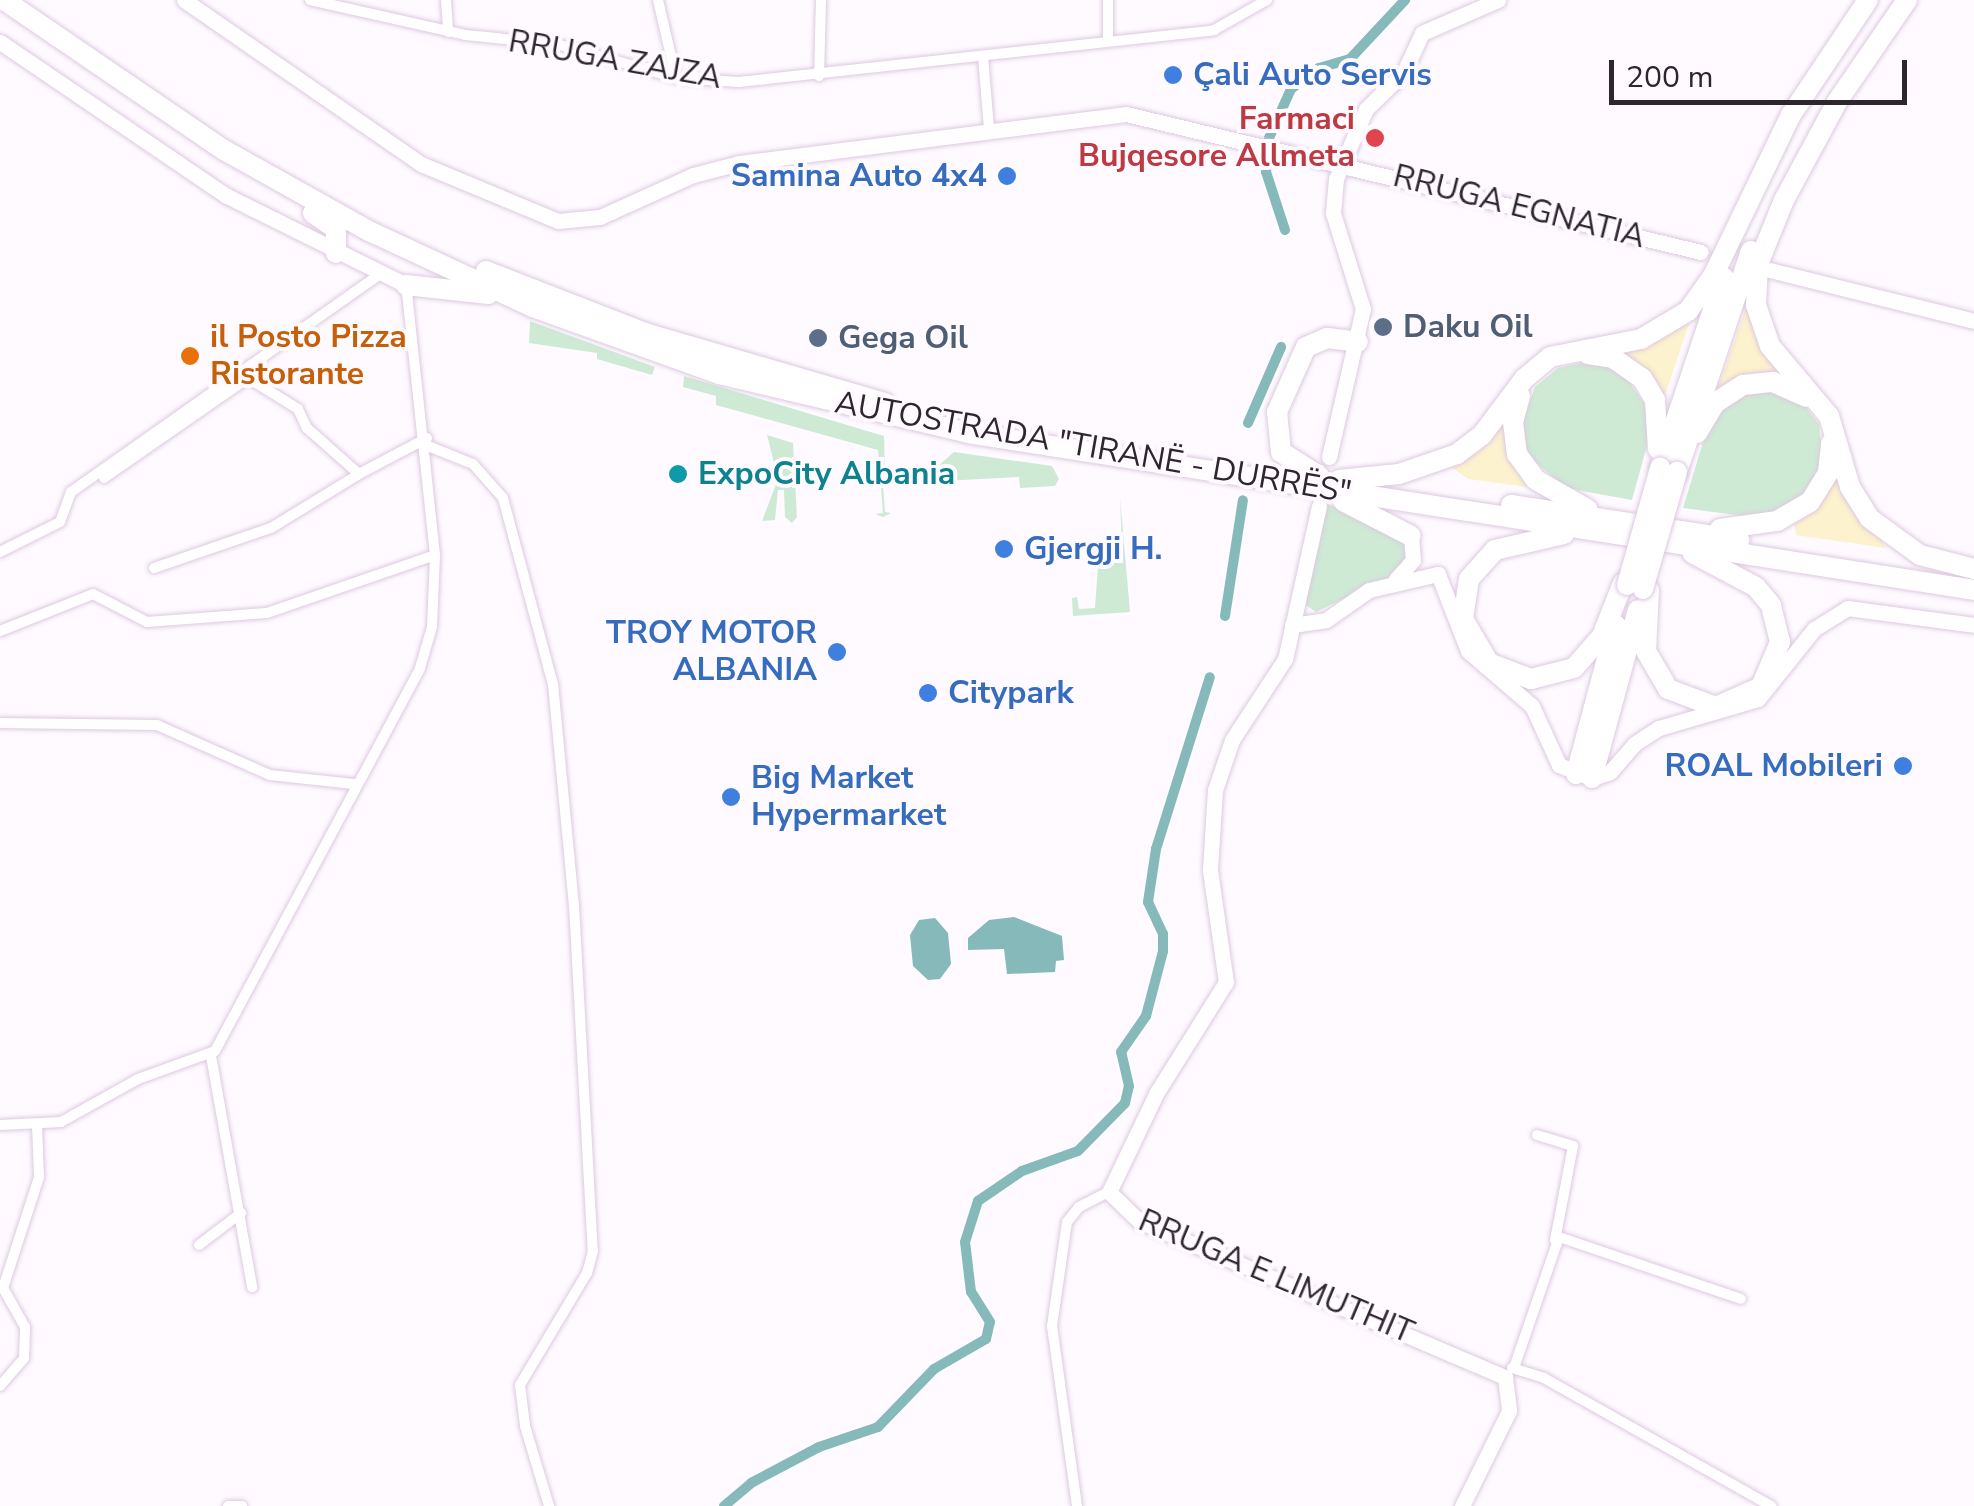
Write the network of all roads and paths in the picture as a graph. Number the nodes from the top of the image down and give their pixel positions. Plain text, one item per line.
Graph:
1 (4, 0) edge
2 (24, 0) edge
3 (184, 0) edge
4 (310, 0) edge
5 (446, 0) edge
6 (658, 0) edge
7 (821, 0) edge
8 (1108, 0) edge
9 (1267, 0) edge
10 (1498, 0) edge
11 (1872, 0) edge
12 (1897, 0) edge
13 (1908, 0) edge
14 (448, 32) junction
15 (1108, 39) junction
16 (0, 42) edge
17 (983, 57) junction
18 (1838, 71) junction
19 (819, 76) junction
20 (676, 78) junction
21 (1820, 99) junction
22 (989, 129) junction
23 (224, 150) junction
24 (1343, 164) junction
25 (1701, 252) dead end
26 (336, 254) junction
27 (1770, 270) dead end
28 (379, 275) junction
29 (406, 285) junction
30 (514, 299) junction
31 (1974, 321) edge
32 (1358, 342) junction
33 (427, 442) junction
34 (1669, 470) junction
35 (1329, 471) junction
36 (359, 474) junction
37 (1255, 477) junction
38 (104, 478) dead end
39 (1319, 506) dead end
40 (1615, 518) junction
41 (1661, 529) junction
42 (1585, 531) junction
43 (1411, 536) junction
44 (0, 552) edge
45 (435, 554) junction
46 (154, 568) dead end
47 (1974, 569) edge
48 (1974, 578) edge
49 (1444, 582) junction
50 (1384, 585) junction
51 (1636, 587) junction
52 (1974, 590) edge
53 (1296, 598) junction
54 (1342, 606) junction
55 (1326, 620) junction
56 (1292, 625) junction
57 (1974, 625) edge
58 (0, 630) edge
59 (1285, 659) junction
60 (0, 723) edge
61 (1584, 776) junction
62 (354, 784) junction
63 (211, 1056) junction
64 (37, 1124) junction
65 (0, 1125) edge
66 (1538, 1135) dead end
67 (1109, 1192) junction
68 (240, 1214) junction
69 (1555, 1240) junction
70 (199, 1246) dead end
71 (252, 1286) dead end
72 (1, 1289) edge
73 (1741, 1299) dead end
74 (1510, 1371) junction
75 (0, 1386) edge
76 (228, 1506) edge
77 (242, 1506) edge
78 (549, 1506) edge
79 (1077, 1506) edge
80 (1462, 1506) edge
81 (1771, 1506) edge

1 - 23 highway, AUTOSTRADA "TIRANË - DURRËS"
2 - 35 highway, AUTOSTRADA "TIRANË - DURRËS"
3 - 22 main road, RRUGA EGNATIA
4 - 14 street, RRUGA ZAJZA
5 - 14 street
6 - 20 street
7 - 19 street
8 - 15 street
9 - 15 street, RRUGA ZAJZA
10 - 24 main road
11 - 18 highway
12 - 18 highway
13 - 18 highway
14 - 20 street, RRUGA ZAJZA
15 - 17 street, RRUGA ZAJZA
16 - 26 main road
17 - 19 street, RRUGA ZAJZA
17 - 22 street
18 - 21 highway
19 - 20 street, RRUGA ZAJZA
21 - 34 highway
21 - 35 highway
21 - 47 highway
22 - 24 main road, RRUGA EGNATIA
23 - 26 highway
23 - 30 highway, AUTOSTRADA "TIRANË - DURRËS"
24 - 25 main road, RRUGA EGNATIA
24 - 32 main road
26 - 28 main road
27 - 31 main road
28 - 29 main road
28 - 44 street
29 - 30 highway
29 - 33 street
30 - 37 highway, AUTOSTRADA "TIRANË - DURRËS"
32 - 35 main road
32 - 35 highway
33 - 36 street
33 - 45 street
33 - 78 street
34 - 40 highway
34 - 41 highway, bridge
34 - 41 highway
35 - 40 highway, AUTOSTRADA "TIRANË - DURRËS"
36 - 38 street
36 - 46 street
37 - 42 highway, AUTOSTRADA "TIRANË - DURRËS"
37 - 43 highway
39 - 53 main road
40 - 41 highway, AUTOSTRADA "TIRANË - DURRËS"
41 - 42 highway, AUTOSTRADA "TIRANË - DURRËS"
41 - 48 highway, AUTOSTRADA "TIRANË - DURRËS"
41 - 51 highway, bridge
41 - 51 highway
41 - 52 highway, AUTOSTRADA "TIRANË - DURRËS"
42 - 51 highway
43 - 49 main road
43 - 50 main road
45 - 58 street
45 - 62 street
49 - 50 main road
49 - 61 main road
50 - 54 main road
51 - 61 highway
53 - 54 main road
53 - 56 main road
54 - 55 main road
55 - 56 main road
55 - 59 main road
56 - 59 main road, RRUGA E LIMUTHIT
57 - 61 main road
59 - 67 main road, RRUGA E LIMUTHIT
60 - 62 street
62 - 63 street
63 - 64 street
63 - 68 street
64 - 65 street
64 - 72 street
66 - 69 street
67 - 74 main road, RRUGA E LIMUTHIT
67 - 79 street
68 - 70 street
68 - 71 street
69 - 73 street
69 - 74 street
72 - 75 street
74 - 80 main road
74 - 81 street
76 - 77 street

